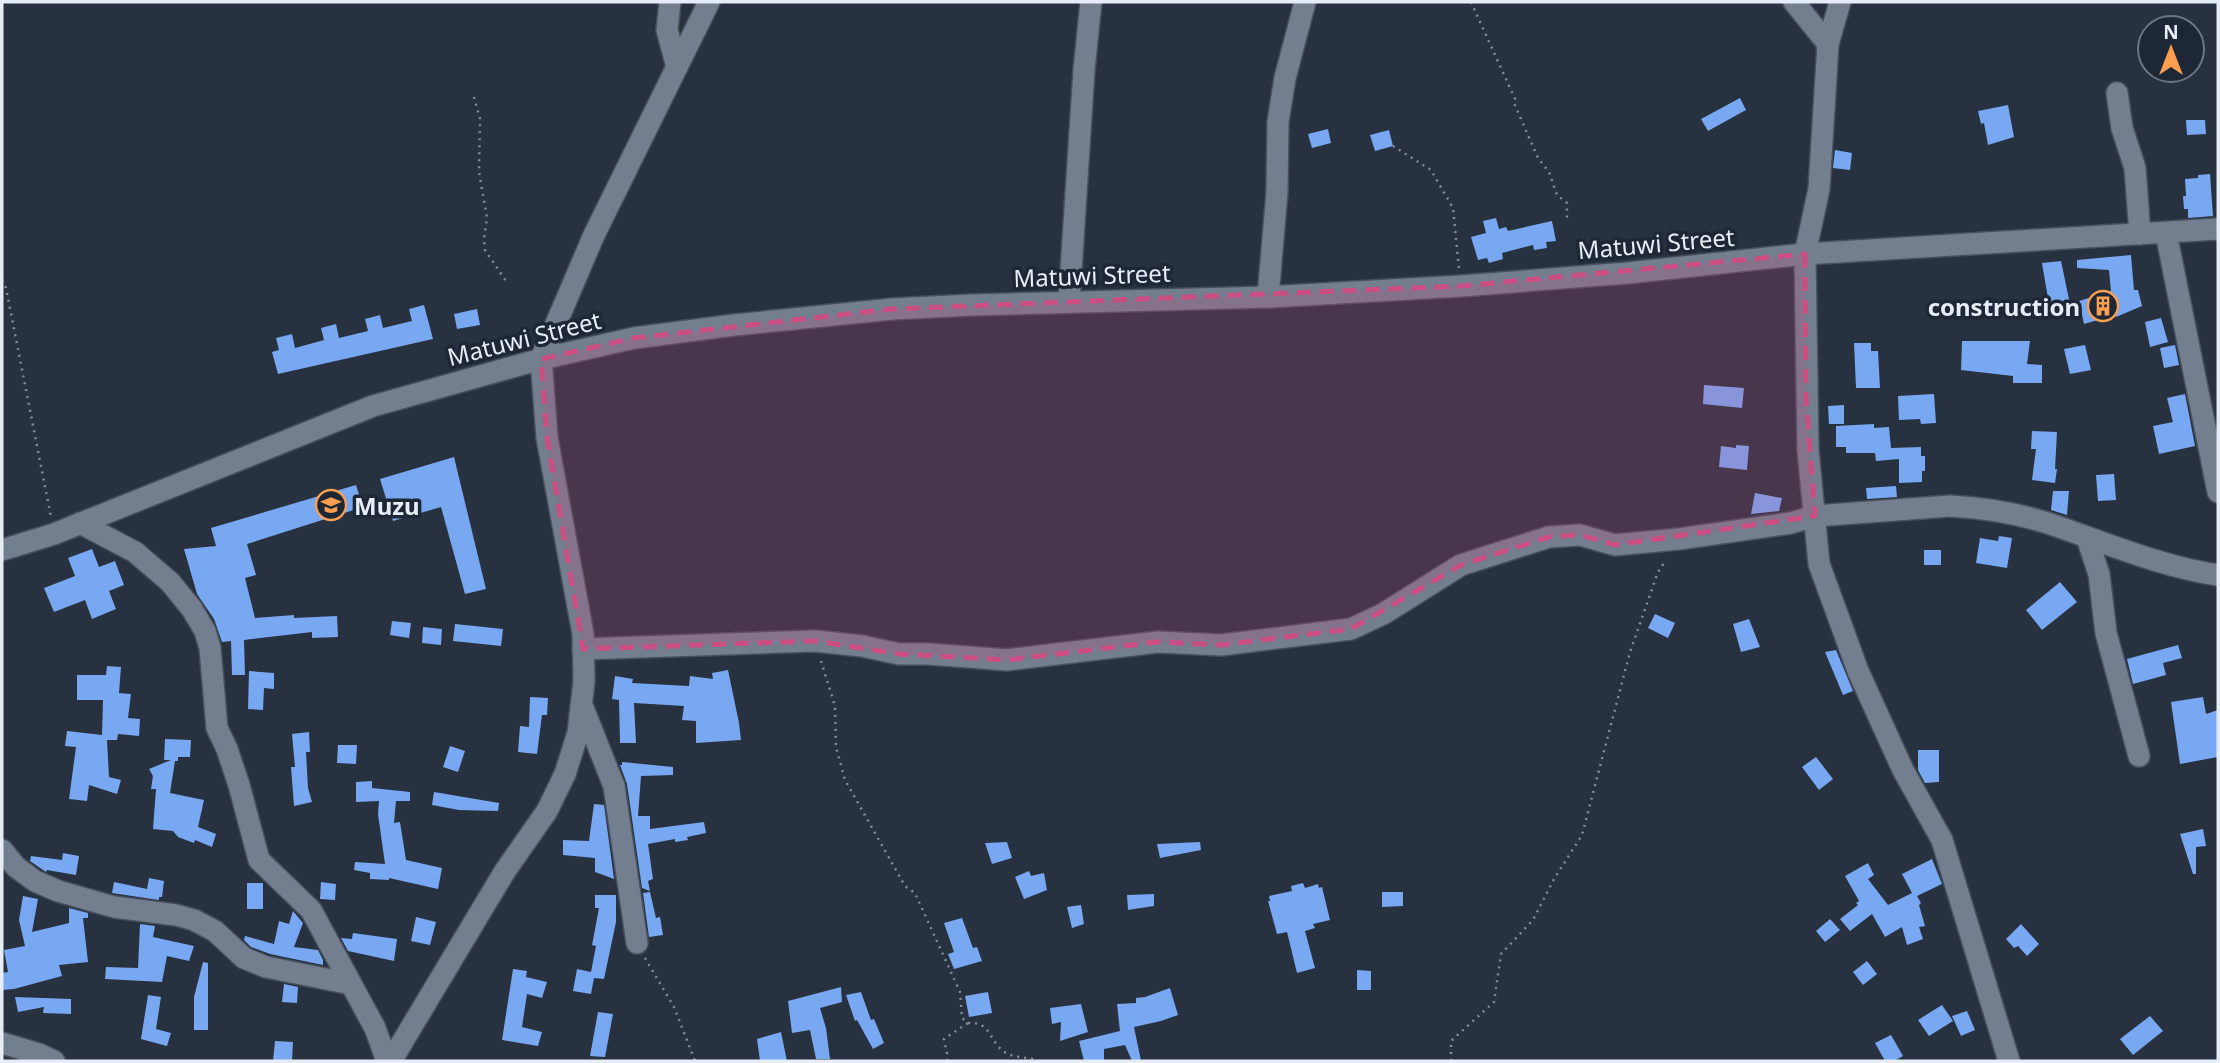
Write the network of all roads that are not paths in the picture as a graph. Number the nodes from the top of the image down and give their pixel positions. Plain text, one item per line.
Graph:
1 (670, 2) edge
2 (709, 2) edge
3 (1091, 2) edge
4 (1305, 2) edge
5 (1794, 2) edge
6 (1840, 2) edge
7 (1828, 44) junction
8 (677, 67) junction
9 (2117, 93) dead end
10 (2218, 229) edge
11 (2166, 233) junction
12 (2140, 234) junction
13 (1805, 254) junction
14 (1268, 297) junction
15 (1069, 302) junction
16 (541, 359) junction
17 (2218, 492) edge
18 (1815, 516) junction
19 (80, 523) junction
20 (2087, 538) junction
21 (2, 550) edge
22 (2218, 575) edge
23 (583, 649) junction
24 (582, 703) junction
25 (2139, 756) dead end
26 (2, 850) edge
27 (637, 943) road end
28 (351, 984) junction
29 (2, 1043) edge
30 (54, 1061) edge
31 (389, 1061) edge
32 (2009, 1061) edge

1 - 8 street
2 - 8 street
3 - 15 street
4 - 14 street
5 - 7 street
6 - 7 street
7 - 13 street
8 - 16 street
9 - 12 street
10 - 11 street, Matuwi Street
11 - 12 street, Matuwi Street
11 - 17 street
12 - 13 street, Matuwi Street
13 - 14 street, Matuwi Street
13 - 18 street
14 - 15 street, Matuwi Street
15 - 16 street, Matuwi Street
16 - 19 street, Matuwi Street
16 - 23 street
18 - 20 street
18 - 23 street
18 - 32 street
19 - 21 street, Matuwi Street
19 - 28 street
20 - 22 street
20 - 25 street
23 - 24 street
24 - 27 street
24 - 31 street
26 - 28 street
28 - 31 street
29 - 30 street

